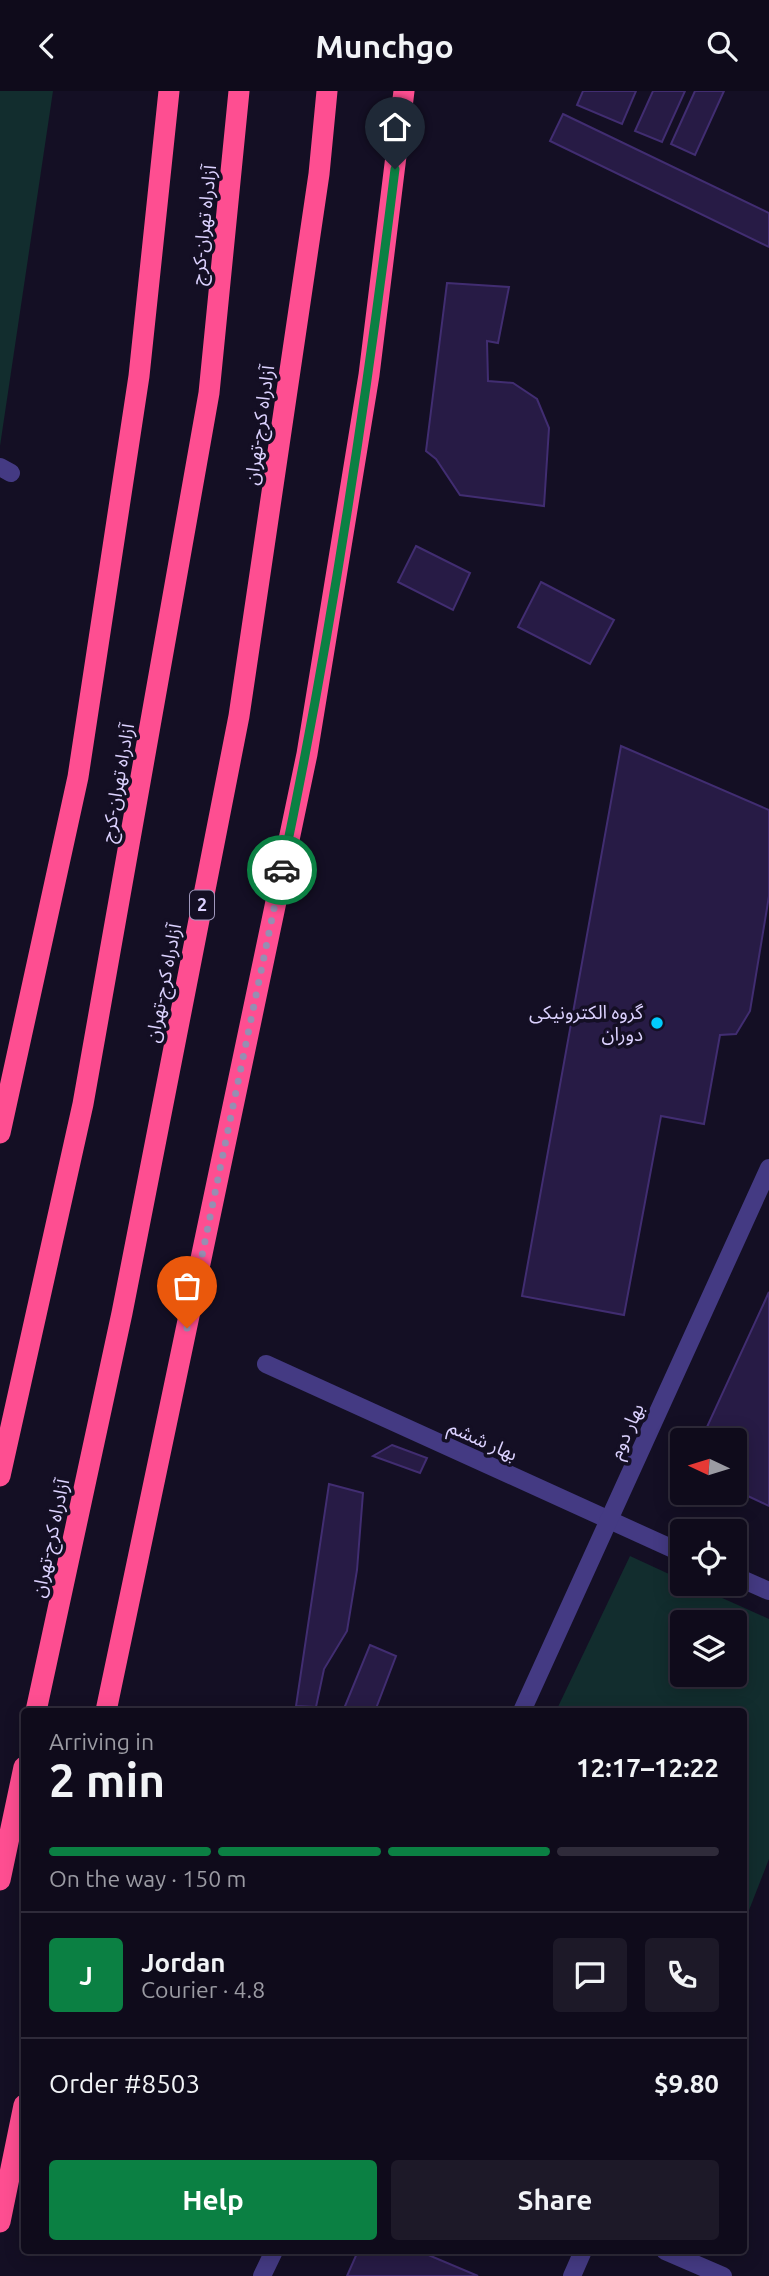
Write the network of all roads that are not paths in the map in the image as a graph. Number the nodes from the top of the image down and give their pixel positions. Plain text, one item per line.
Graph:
1 (169, 91) edge
2 (239, 91) edge
3 (327, 91) edge
4 (404, 91) edge
5 (0, 1133) edge
6 (769, 1168) edge
7 (266, 1364) dead end
8 (0, 1476) edge
9 (609, 1520) junction
10 (670, 1548) edge
11 (747, 1581) edge
12 (769, 1591) edge
13 (37, 1708) edge
14 (108, 1708) edge
15 (523, 1708) edge
16 (21, 1781) edge
17 (0, 1881) edge
18 (21, 2120) edge
19 (0, 2223) edge
20 (273, 2254) edge
21 (582, 2254) edge
22 (672, 2254) edge
23 (262, 2276) edge
24 (572, 2276) edge
25 (723, 2276) edge

1 - 5 highway
2 - 8 highway, آزادراه تهران-کرج
3 - 13 highway, آزادراه کرج-تهران / 2
4 - 14 highway
6 - 9 street, بهار دوم
7 - 9 street, بهار ششم
9 - 10 street, بهار ششم
9 - 15 street, بهار دوم
11 - 12 street
16 - 17 highway
18 - 19 highway
20 - 23 street
21 - 24 street
22 - 25 street

